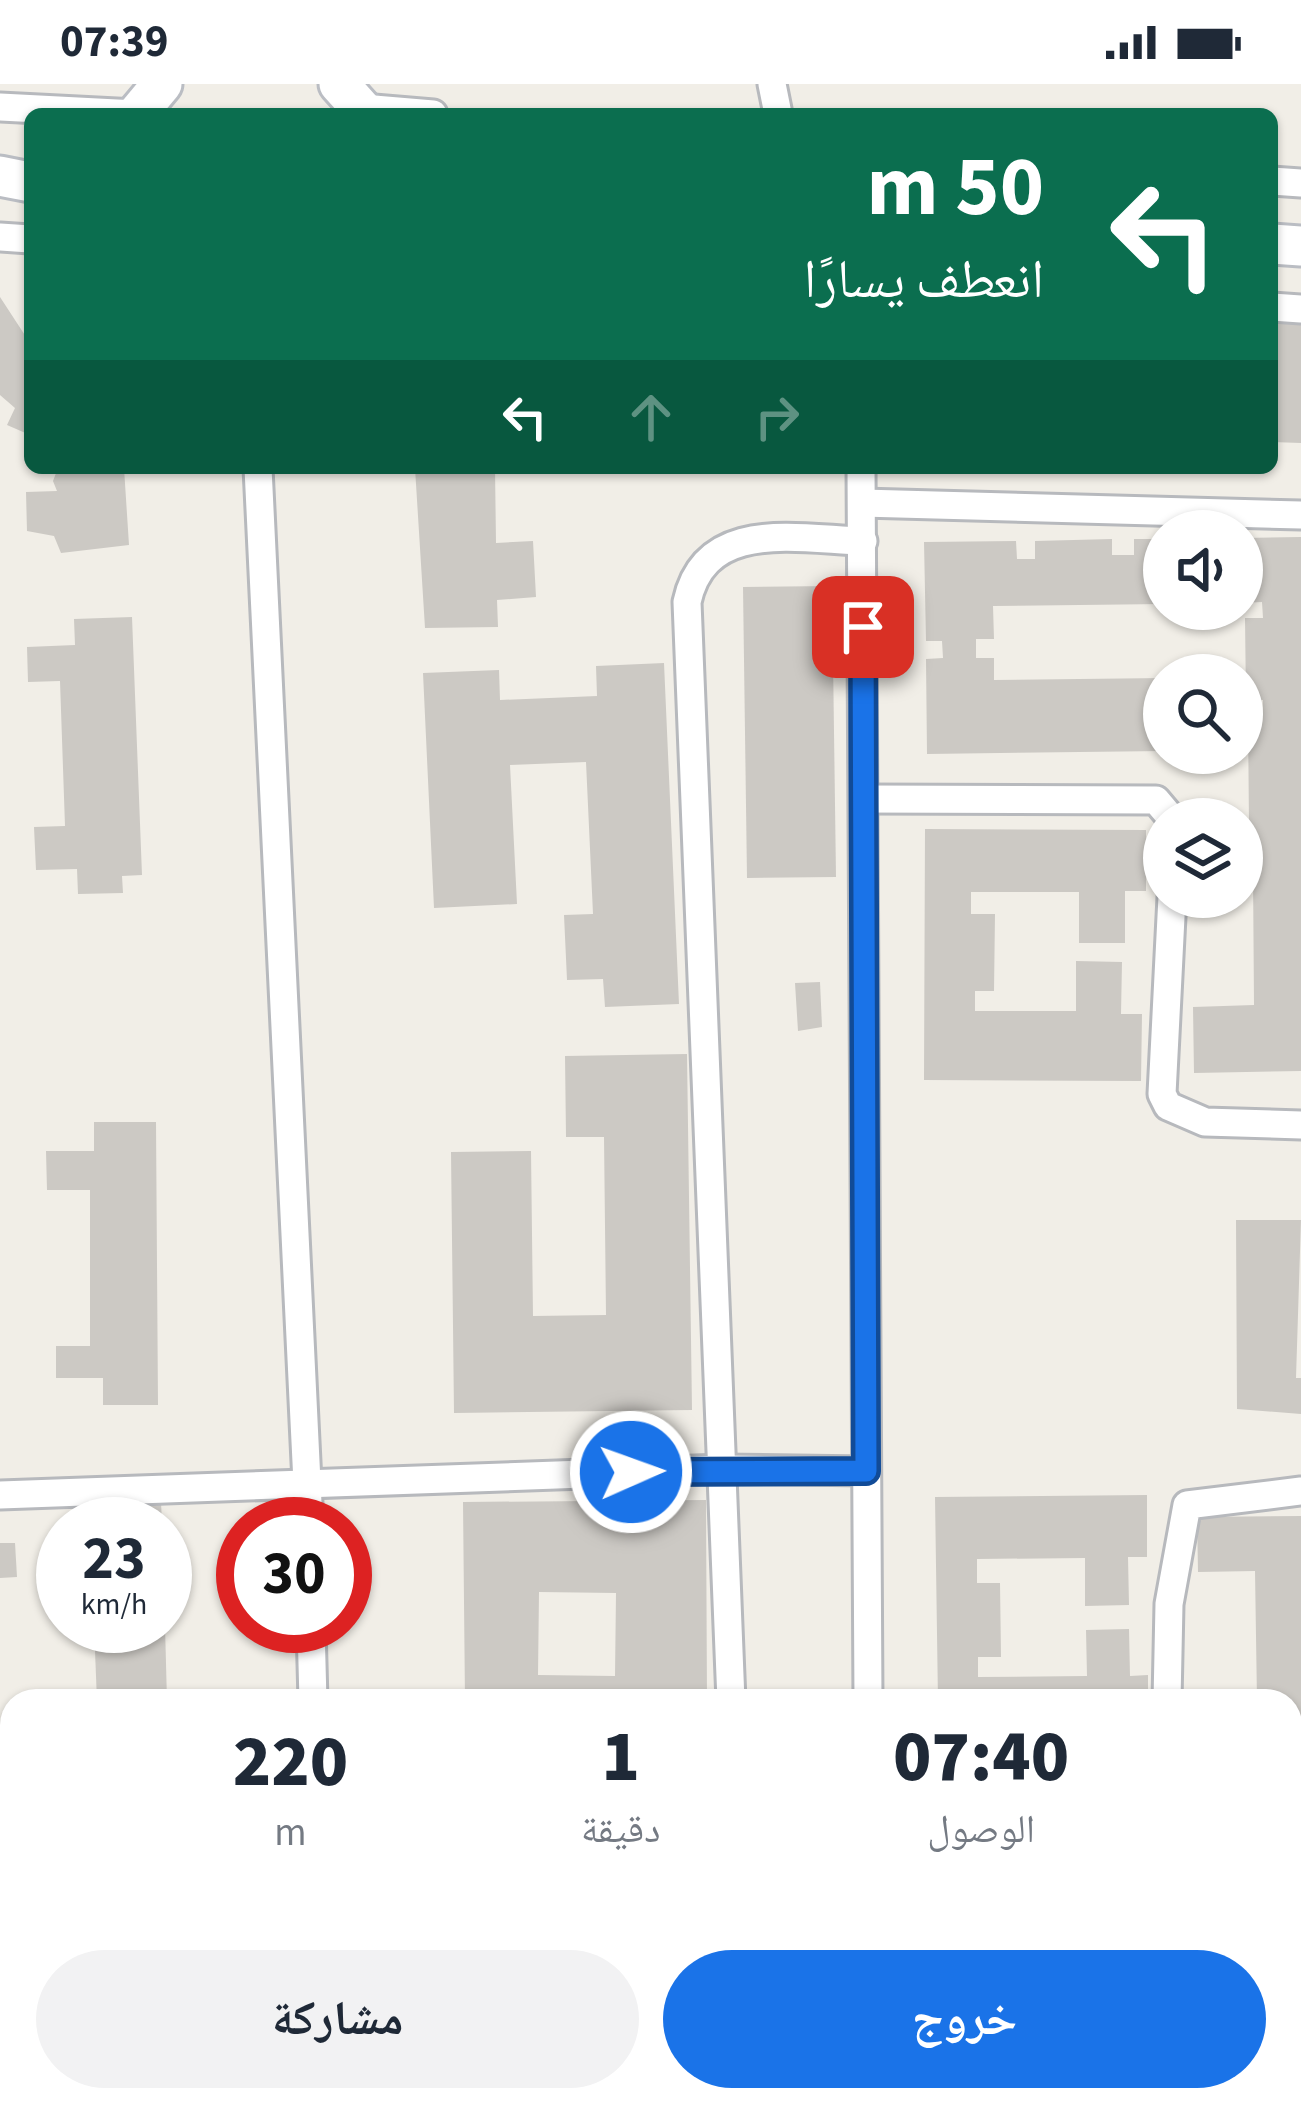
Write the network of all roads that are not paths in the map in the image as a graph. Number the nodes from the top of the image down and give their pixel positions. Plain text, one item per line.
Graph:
1 (162, 84) edge
2 (356, 102) edge
3 (141, 108) edge
4 (394, 108) edge
5 (258, 474) edge
6 (861, 474) edge
7 (862, 503) junction
8 (1301, 515) edge
9 (862, 541) junction
10 (864, 799) junction
11 (1143, 800) edge
12 (1171, 918) edge
13 (1301, 1125) edge
14 (723, 1468) junction
15 (866, 1471) junction
16 (308, 1485) junction
17 (1301, 1492) edge
18 (0, 1495) edge
19 (308, 1497) edge
20 (312, 1653) edge
21 (314, 1689) edge
22 (731, 1689) edge
23 (868, 1689) edge
24 (1167, 1689) edge

1 - 3 main road
2 - 4 street
5 - 16 street
6 - 7 street
7 - 8 street
7 - 9 street
9 - 10 street
9 - 14 street
10 - 11 street
10 - 15 street
12 - 13 street
14 - 15 street
14 - 16 street
14 - 22 street
15 - 23 street
16 - 18 street
16 - 19 street
17 - 24 street
20 - 21 street

